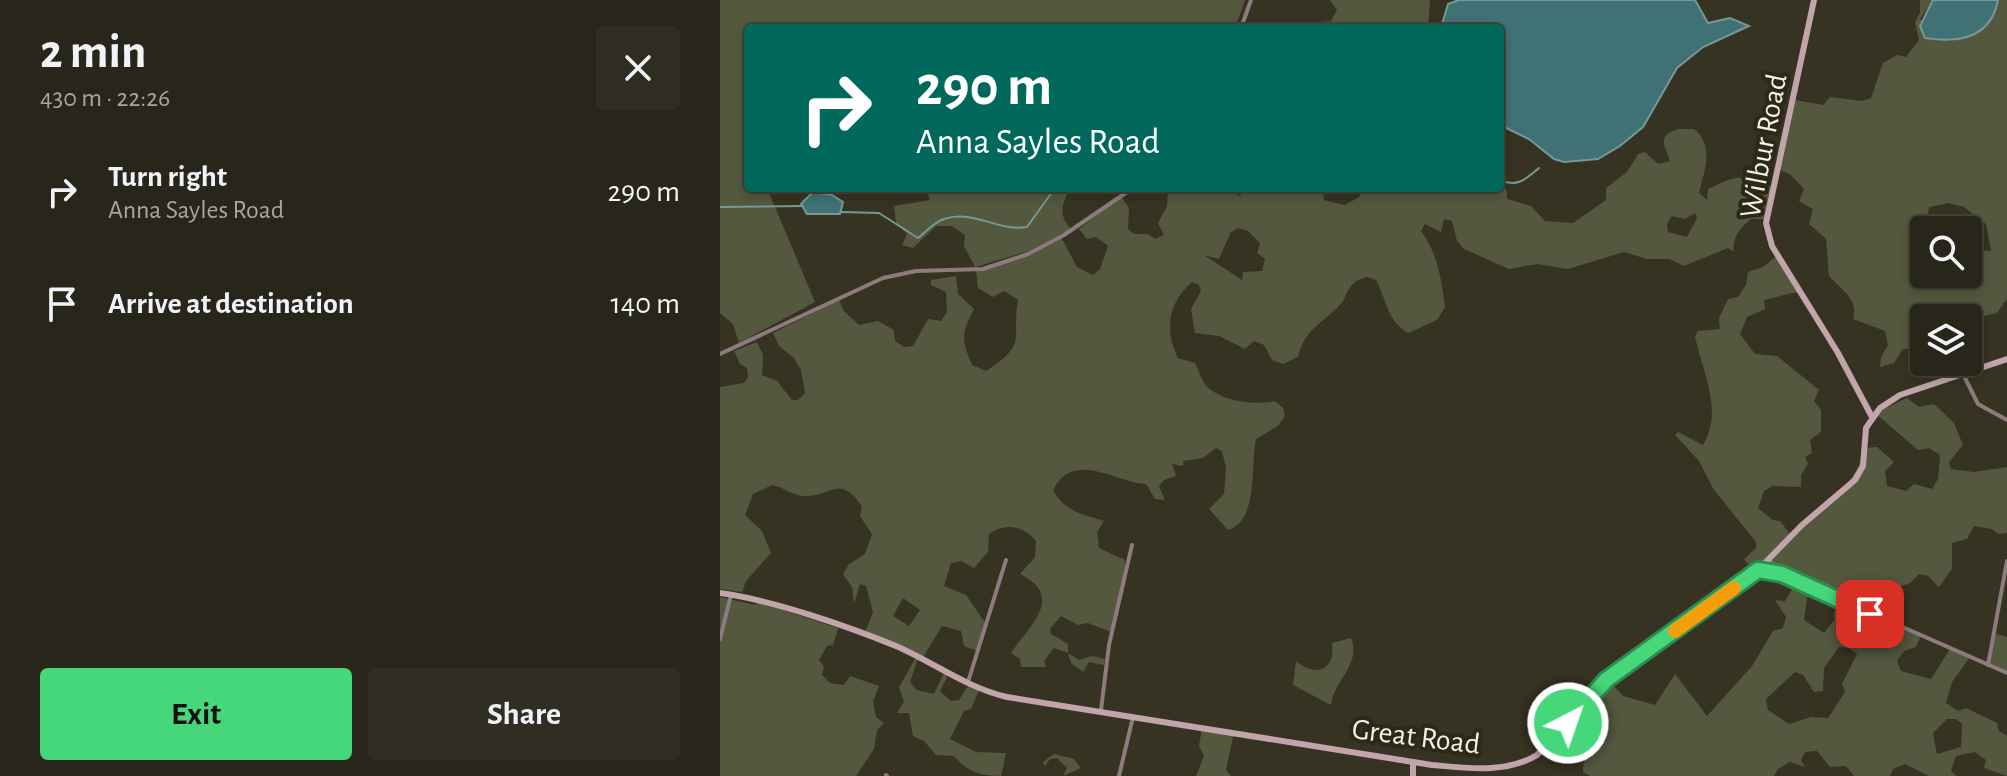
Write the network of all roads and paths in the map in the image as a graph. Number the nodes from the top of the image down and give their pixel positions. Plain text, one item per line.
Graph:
1 (1251, 0) edge
2 (1814, 0) edge
3 (1242, 24) edge
4 (1127, 192) edge
5 (720, 354) edge
6 (2007, 359) edge
7 (1982, 366) edge
8 (1951, 376) edge
9 (1964, 376) edge
10 (1872, 417) junction
11 (2007, 420) edge
12 (1132, 545) dead end
13 (1006, 560) dead end
14 (1769, 560) junction
15 (2007, 561) edge
16 (1758, 570) junction
17 (1782, 574) junction
18 (2004, 589) edge
19 (720, 593) edge
20 (731, 595) junction
21 (720, 639) edge
22 (1988, 665) junction
23 (2007, 673) edge
24 (968, 682) junction
25 (1101, 710) junction
26 (1133, 715) junction
27 (1413, 762) junction
28 (1119, 776) edge
29 (1413, 776) edge

1 - 3 street
2 - 10 street, Wilbur Road
4 - 5 street
6 - 7 street
8 - 10 street
9 - 11 street
10 - 14 street, Great Road
12 - 25 street
13 - 24 street
14 - 16 street, Great Road
14 - 17 street
15 - 18 street
16 - 17 street
16 - 27 street, Great Road
17 - 22 street
18 - 22 street
19 - 20 street, Great Road
20 - 21 street
20 - 24 street, Great Road
22 - 23 street
24 - 25 street, Great Road
25 - 26 street, Great Road
26 - 27 street, Great Road
26 - 28 street
27 - 29 street

